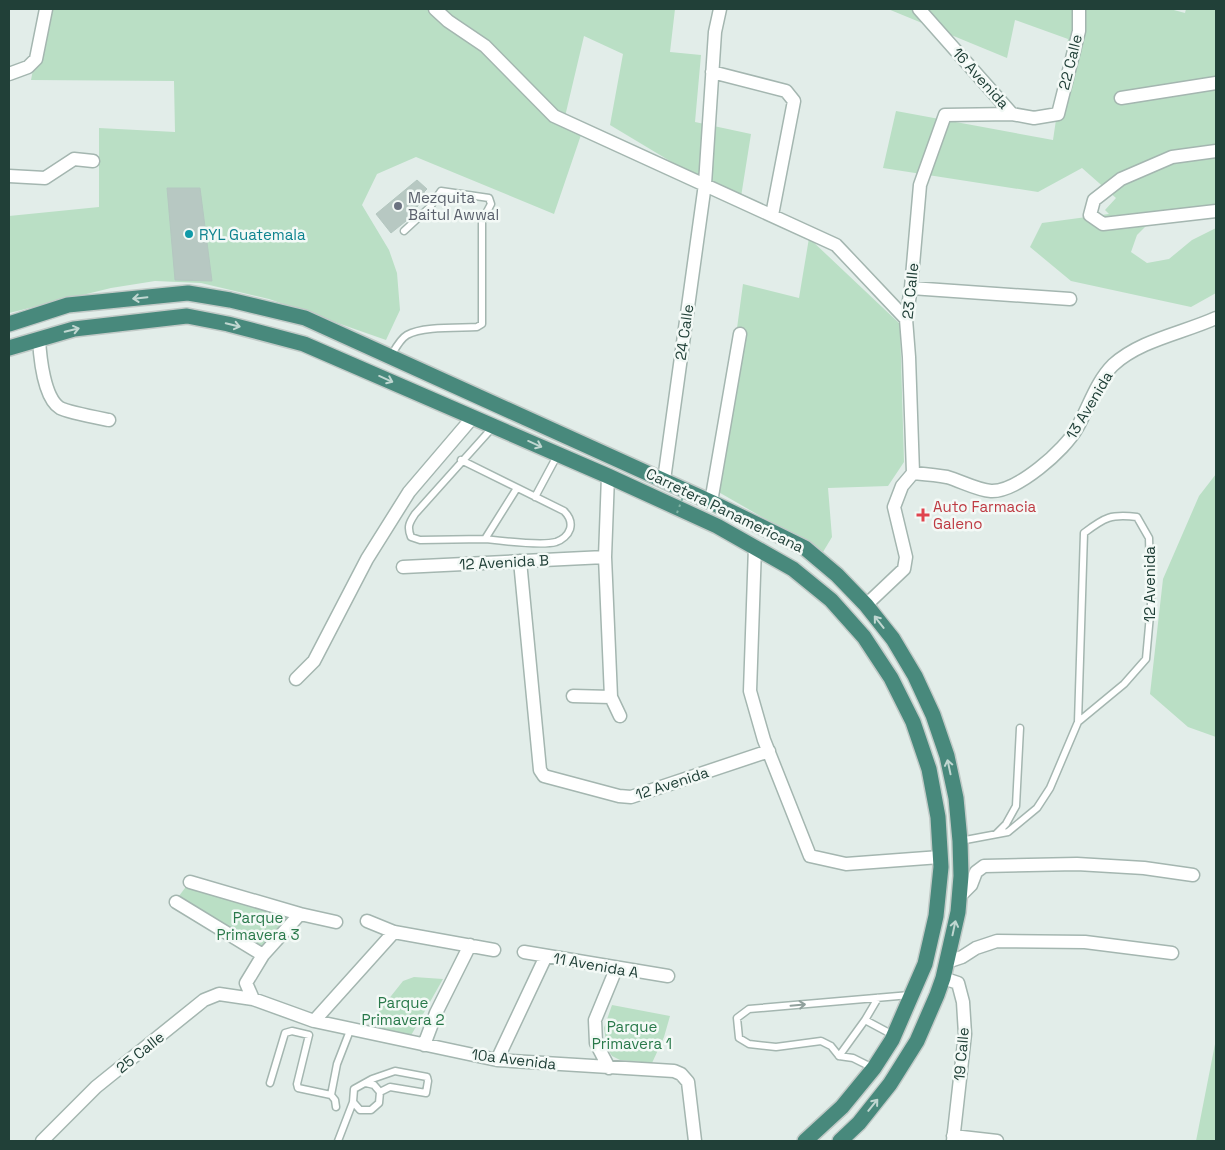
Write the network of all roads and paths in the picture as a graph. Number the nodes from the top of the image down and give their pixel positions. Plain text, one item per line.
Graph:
1 (46, 9) edge
2 (435, 9) edge
3 (720, 9) edge
4 (919, 9) edge
5 (1079, 9) edge
6 (712, 72) junction
7 (9, 74) edge
8 (1216, 83) edge
9 (1121, 98) dead end
10 (1012, 114) junction
11 (1058, 114) joint
12 (1216, 151) edge
13 (93, 161) dead end
14 (9, 176) edge
15 (705, 184) junction
16 (1216, 212) edge
17 (772, 215) junction
18 (404, 231) dead end
19 (911, 288) junction
20 (1070, 300) dead end
21 (1216, 318) edge
22 (906, 319) junction
23 (9, 324) edge
24 (740, 334) dead end
25 (39, 339) junction
26 (9, 348) edge
27 (390, 356) junction
28 (473, 417) junction
29 (110, 420) dead end
30 (494, 426) junction
31 (558, 454) junction
32 (461, 460) junction
33 (913, 473) junction
34 (608, 476) junction
35 (664, 480) junction
36 (688, 483) dead end
37 (517, 488) junction
38 (536, 497) junction
39 (711, 502) junction
40 (677, 513) dead end
41 (485, 539) junction
42 (755, 547) junction
43 (605, 557) junction
44 (520, 561) junction
45 (403, 567) dead end
46 (866, 605) junction
47 (296, 680) dead end
48 (573, 696) dead end
49 (611, 697) junction
50 (620, 716) dead end
51 (1078, 722) junction
52 (1020, 728) dead end
53 (769, 751) junction
54 (996, 834) junction
55 (960, 841) junction
56 (940, 857) junction
57 (1193, 875) dead end
58 (190, 882) dead end
59 (959, 897) junction
60 (176, 902) dead end
61 (300, 914) junction
62 (367, 921) dead end
63 (336, 922) dead end
64 (394, 932) junction
65 (470, 946) junction
66 (494, 950) dead end
67 (524, 952) dead end
68 (1172, 953) dead end
69 (263, 955) junction
70 (546, 956) junction
71 (947, 962) junction
72 (616, 969) junction
73 (668, 976) dead end
74 (943, 978) junction
75 (911, 995) junction
76 (878, 998) junction
77 (253, 999) junction
78 (865, 1020) junction
79 (314, 1021) junction
80 (352, 1028) junction
81 (894, 1036) junction
82 (424, 1045) junction
83 (838, 1056) junction
84 (497, 1060) junction
85 (609, 1068) junction
86 (874, 1068) junction
87 (270, 1083) dead end
88 (366, 1083) junction
89 (380, 1092) junction
90 (332, 1095) junction
91 (353, 1102) junction
92 (336, 1106) dead end
93 (953, 1139) edge
94 (42, 1141) edge
95 (338, 1141) edge
96 (695, 1141) edge
97 (805, 1141) edge
98 (840, 1141) edge
99 (997, 1141) edge

1 - 7 street
2 - 15 street
3 - 6 street, 24 Calle
4 - 10 street, 16 Avenida
5 - 11 street, 22 Calle
6 - 15 street, 24 Calle
6 - 17 street
8 - 9 street
10 - 11 street, 16 Avenida
10 - 19 street, 23 Calle
12 - 16 street
13 - 14 street
15 - 17 street
15 - 35 street, 24 Calle
17 - 22 street
18 - 27 lane
19 - 20 street
19 - 22 street, 23 Calle
21 - 33 street, 13 Avenida
22 - 33 street, 23 Calle
27 -> 23 highway, Carretera Panamericana
24 - 39 street
25 - 26 highway, Carretera Panamericana
25 -> 28 highway, Carretera Panamericana
25 - 29 street
27 - 35 highway, Carretera Panamericana
28 - 30 highway, Carretera Panamericana
28 - 47 street
30 -> 31 highway, Carretera Panamericana
30 - 32 lane
31 - 34 highway, Carretera Panamericana
31 - 38 lane
32 - 37 lane
32 - 41 lane
33 - 46 street
34 - 42 highway, Carretera Panamericana
34 - 43 street
35 - 39 highway, Carretera Panamericana
36 - 40 path, bridge
37 - 38 lane
37 - 41 lane
38 - 41 lane
39 - 46 highway, Carretera Panamericana
42 - 53 street
42 - 56 highway, Carretera Panamericana
43 - 44 street, 12 Avenida B
43 - 49 street
44 - 45 street, 12 Avenida B
44 - 53 street, 12 Avenida
55 -> 46 highway, Carretera Panamericana
48 - 49 street
49 - 50 street
51 - 51 lane, 12 Avenida
51 - 54 lane, 12 Avenida
52 - 54 lane
53 - 56 street
54 - 55 lane, 12 Avenida
55 - 59 highway, Carretera Panamericana
56 - 75 highway, Carretera Panamericana
57 - 59 street
58 - 61 street
71 -> 59 highway, Carretera Panamericana
60 - 69 street
61 - 63 street
61 - 69 street
62 - 64 street
64 - 65 street
64 - 79 street
65 - 66 street
65 - 82 street
67 - 70 street, 11 Avenida A
68 - 71 street
69 - 77 street
70 - 72 street, 11 Avenida A
70 - 84 street
71 - 74 highway, Carretera Panamericana
72 - 73 street, 11 Avenida A
72 - 85 street
74 - 93 street, 19 Calle
98 -> 74 highway, Carretera Panamericana
75 - 76 lane
75 - 81 highway, Carretera Panamericana
76 - 78 lane
83 -> 76 lane
77 - 79 street, 10a Avenida
77 - 94 street, 25 Calle
78 - 81 lane
78 - 83 lane
79 - 80 street, 10a Avenida
80 - 82 street, 10a Avenida
80 - 90 lane
81 - 86 highway, Carretera Panamericana
82 - 84 street, 10a Avenida
83 - 86 lane
84 - 85 street, 10a Avenida
85 - 96 street, 10a Avenida
86 - 97 highway, Carretera Panamericana
87 - 90 lane
88 - 89 lane
88 - 89 lane
88 - 91 lane
89 - 91 lane
90 - 92 lane
91 - 95 lane
93 - 99 street

